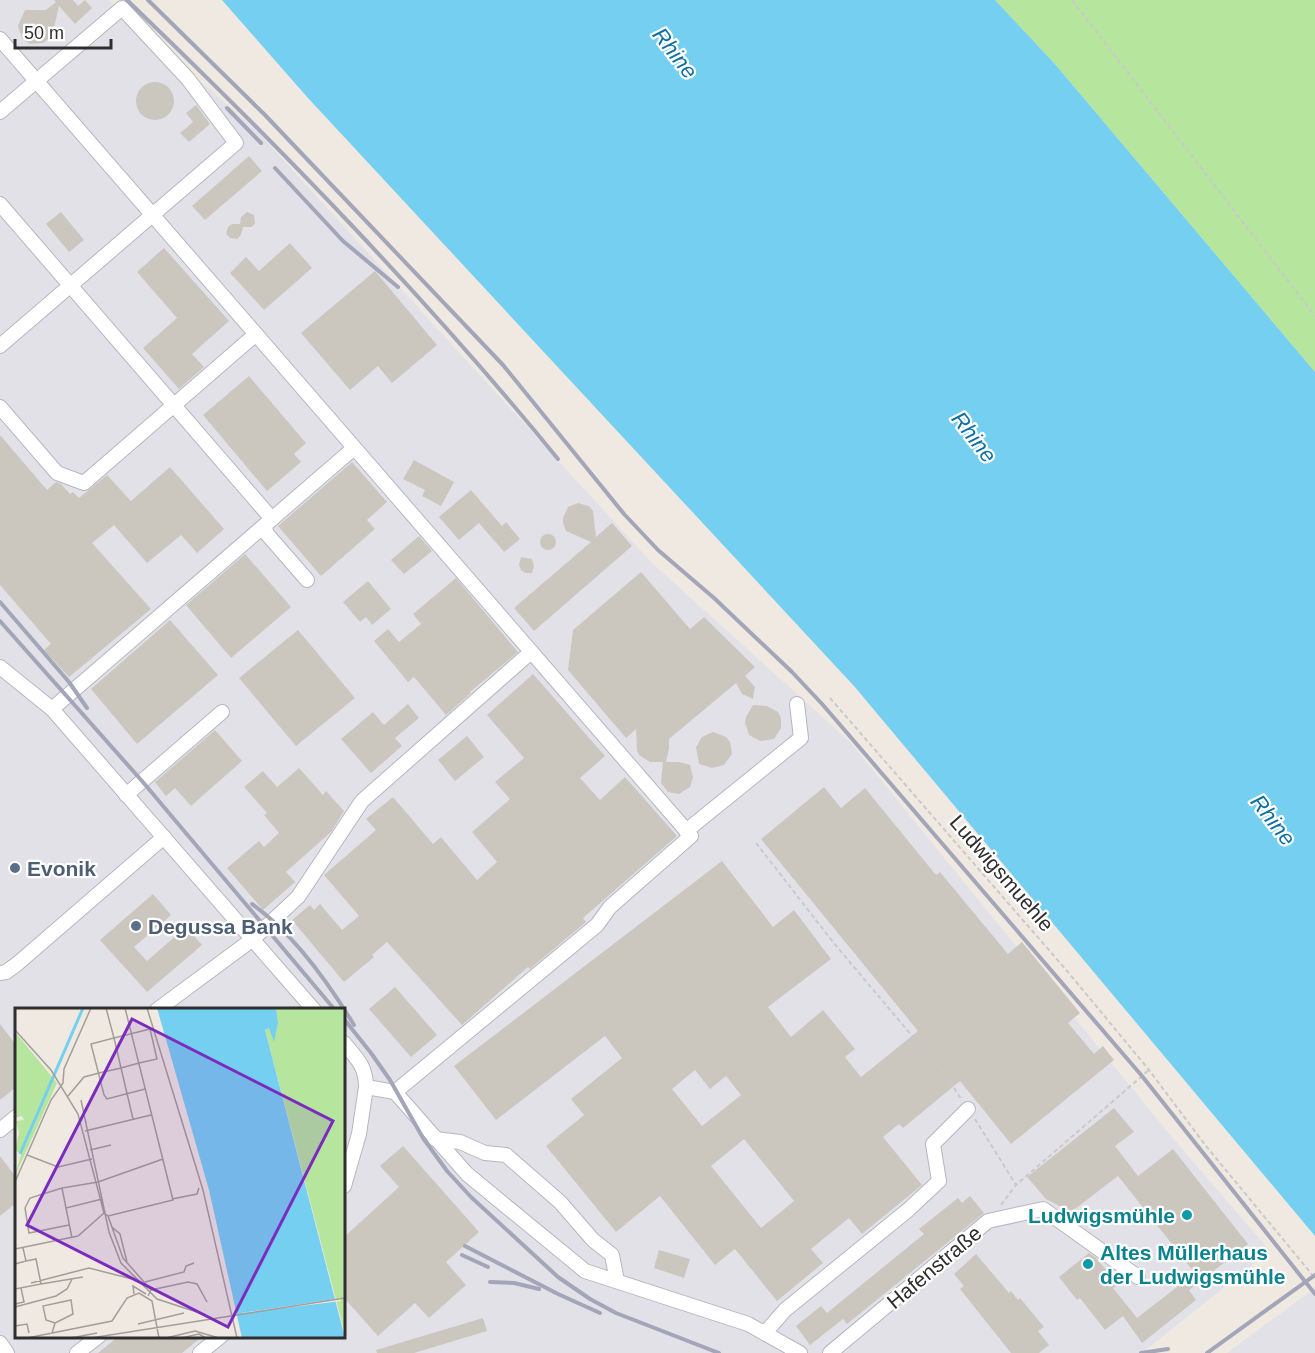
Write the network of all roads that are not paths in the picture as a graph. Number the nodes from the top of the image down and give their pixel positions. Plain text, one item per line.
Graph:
1 (0, 39) edge
2 (36, 81) junction
3 (0, 112) edge
4 (0, 204) edge
5 (152, 214) junction
6 (70, 285) junction
7 (256, 334) junction
8 (0, 346) edge
9 (174, 405) junction
10 (0, 407) edge
11 (354, 448) junction
12 (268, 522) junction
13 (307, 580) dead end
14 (531, 652) junction
15 (0, 667) edge
16 (797, 704) dead end
17 (52, 710) junction
18 (222, 712) dead end
19 (126, 795) junction
20 (686, 831) junction
21 (164, 837) junction
22 (252, 939) junction
23 (0, 973) edge
24 (160, 1008) edge
25 (312, 1008) edge
26 (345, 1044) edge
27 (366, 1087) junction
28 (395, 1092) junction
29 (968, 1109) road end
30 (15, 1118) edge
31 (0, 1130) edge
32 (435, 1138) junction
33 (345, 1182) edge
34 (1138, 1276) dead end
35 (617, 1281) junction
36 (765, 1333) junction
37 (96, 1338) edge
38 (219, 1338) edge
39 (0, 1344) edge
40 (7, 1353) edge
41 (77, 1353) edge
42 (200, 1353) edge
43 (800, 1353) edge
44 (830, 1353) edge

1 - 2 street
2 - 3 street
2 - 5 street
2 - 5 street
4 - 6 street
5 - 6 street
5 - 7 street
6 - 8 street
6 - 9 street
7 - 9 street
7 - 11 street
9 - 10 street
9 - 12 street
11 - 12 street
11 - 14 street
12 - 13 street
12 - 17 street
14 - 20 street
14 - 22 street
15 - 17 street
16 - 20 street
17 - 19 street
18 - 19 street
19 - 21 street
20 - 28 street
21 - 22 street
21 - 23 street
22 - 24 street
22 - 25 street
26 - 27 street
27 - 28 street
27 - 33 street
28 - 32 street
29 - 36 street
30 - 31 street
32 - 35 street
32 - 35 street
34 - 44 street, Hafenstraße
35 - 36 street
36 - 43 street
37 - 41 street
38 - 42 street
39 - 40 street

